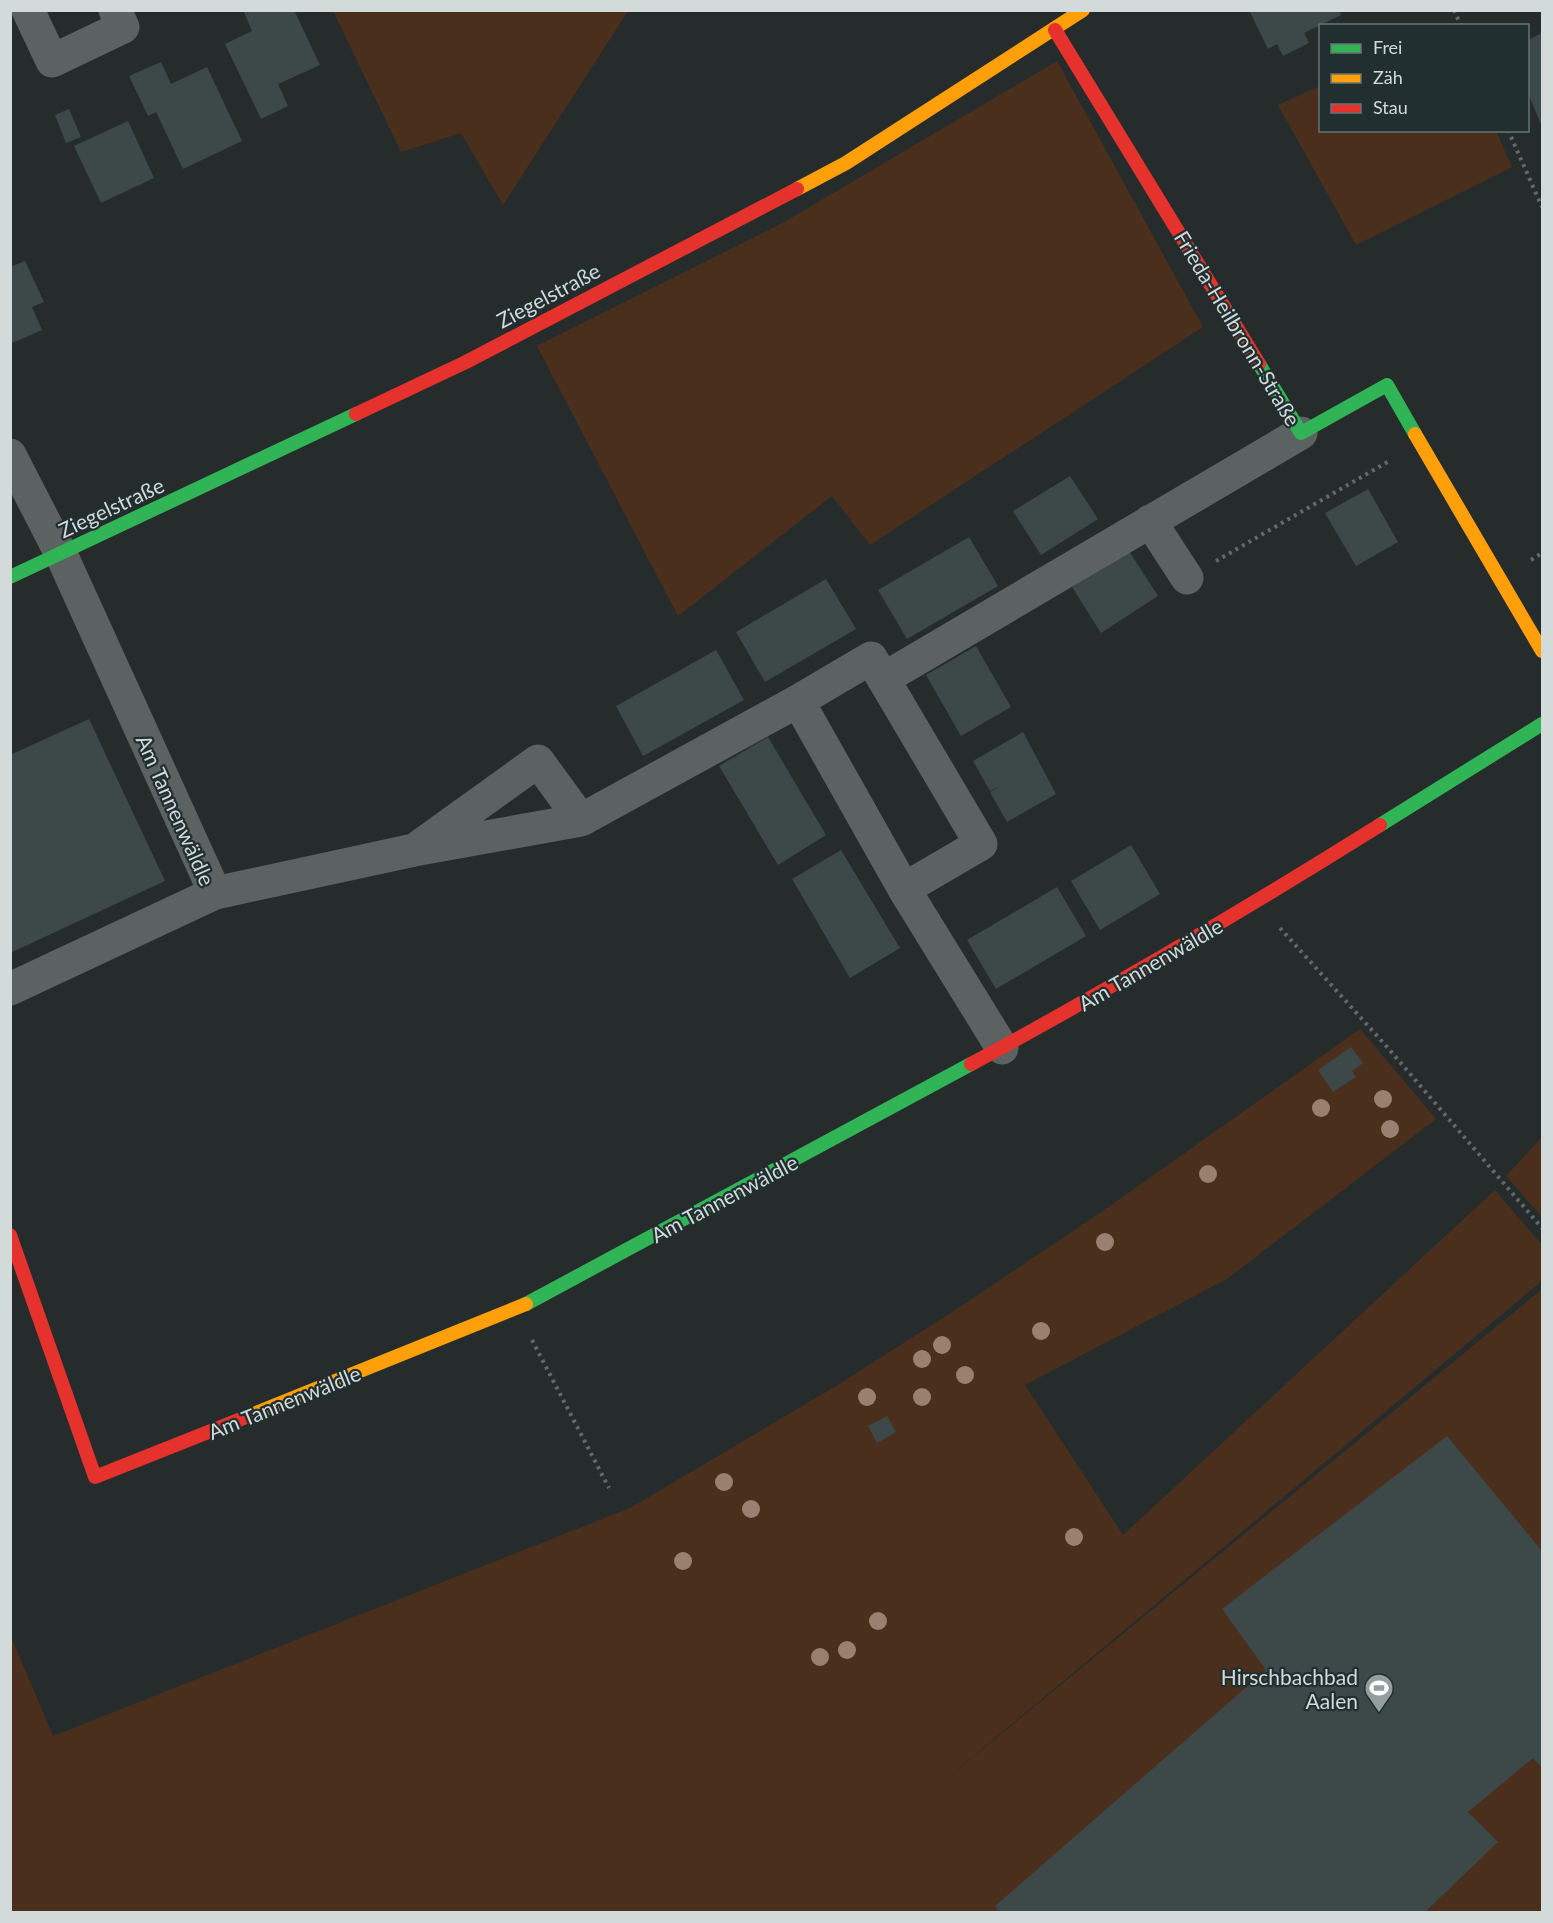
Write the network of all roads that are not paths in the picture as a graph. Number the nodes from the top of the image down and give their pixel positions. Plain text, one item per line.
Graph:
1 (28, 10) edge
2 (115, 10) edge
3 (1083, 10) edge
4 (1055, 30) junction
5 (1301, 433) junction
6 (10, 455) edge
7 (1150, 521) junction
8 (61, 554) junction
9 (10, 577) edge
10 (1187, 578) road end
11 (1542, 651) edge
12 (883, 679) junction
13 (798, 701) junction
14 (1542, 724) edge
15 (580, 820) junction
16 (414, 850) junction
17 (904, 890) junction
18 (215, 893) junction
19 (10, 989) edge
20 (1002, 1048) junction
21 (10, 1234) edge

1 - 2 street
3 - 4 street, Ziegelstraße
4 - 5 street, Frieda-Heilbronn-Straße
4 - 8 street, Ziegelstraße
5 - 7 street
5 - 11 street, Frieda-Heilbronn-Straße
6 - 8 street, Am Tannenwäldle
7 - 10 street
7 - 12 street
8 - 9 street, Ziegelstraße
8 - 18 street, Am Tannenwäldle
12 - 13 street
12 - 17 street
13 - 15 street
13 - 17 street
14 - 20 street, Am Tannenwäldle
15 - 16 street
15 - 16 street
16 - 18 street
17 - 20 street
18 - 19 street, Am Tannenwäldle
20 - 21 street, Am Tannenwäldle

